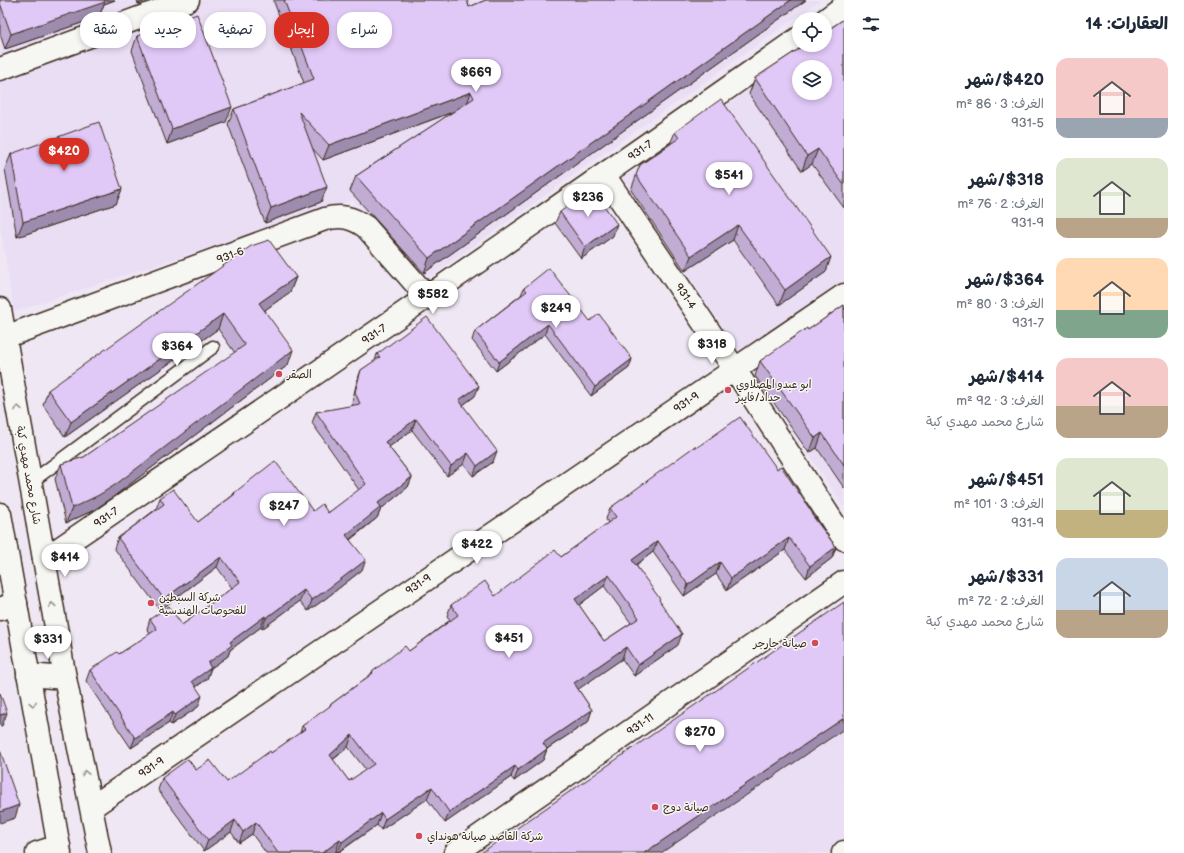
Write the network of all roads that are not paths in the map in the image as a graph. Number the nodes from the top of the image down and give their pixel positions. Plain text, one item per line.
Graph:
1 (188, 0) edge
2 (844, 6) edge
3 (832, 15) edge
4 (792, 43) edge
5 (0, 69) edge
6 (604, 176) junction
7 (844, 295) edge
8 (428, 298) junction
9 (0, 309) edge
10 (5, 337) junction
11 (213, 347) dead end
12 (734, 368) junction
13 (31, 482) junction
14 (0, 514) edge
15 (844, 539) edge
16 (44, 559) junction
17 (844, 582) edge
18 (8, 606) edge
19 (28, 675) junction
20 (65, 678) junction
21 (92, 808) junction
22 (59, 850) edge
23 (37, 853) edge
24 (100, 853) edge
25 (455, 853) edge

1 - 5 street
2 - 3 street
4 - 6 street, 931-7
6 - 8 street, 931-7
6 - 12 street, 931-4
7 - 12 street, 931-9
8 - 10 street, 931-6
8 - 16 street, 931-7
9 - 10 street, شارع محمد مهدي كبة
13 -> 10 street, شارع محمد مهدي كبة
11 - 13 lane
12 - 15 street, 931-4
12 - 21 street, 931-9
13 - 16 street, شارع محمد مهدي كبة
14 - 18 street
20 -> 16 street, شارع محمد مهدي كبة
17 - 25 street, 931-11
18 - 19 street
19 - 20 street
19 -> 22 street
21 -> 20 street, شارع محمد مهدي كبة
21 - 24 street, شارع محمد مهدي كبة
22 - 23 street

